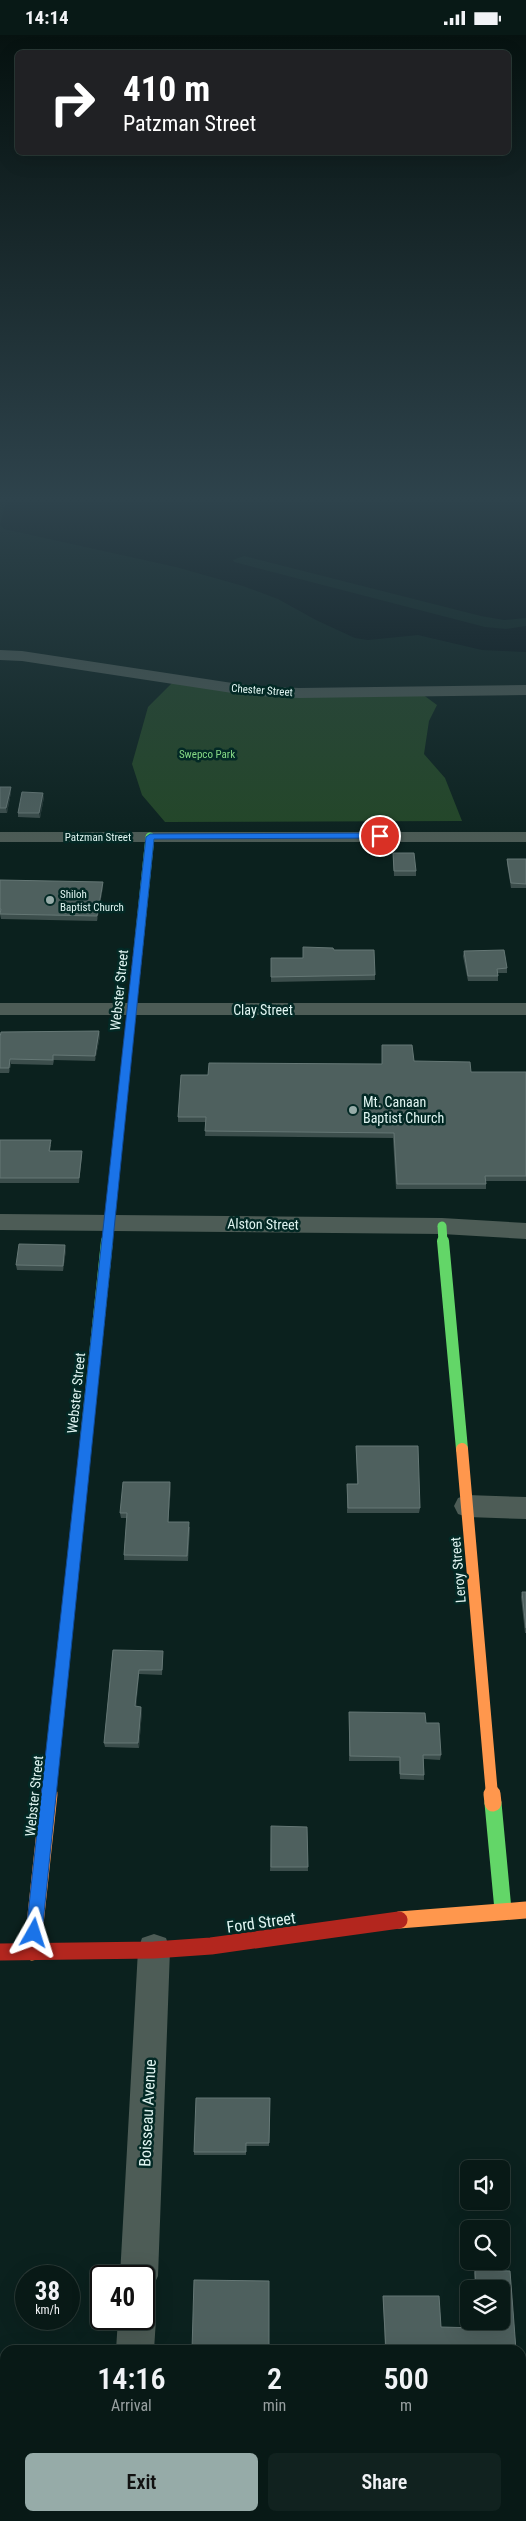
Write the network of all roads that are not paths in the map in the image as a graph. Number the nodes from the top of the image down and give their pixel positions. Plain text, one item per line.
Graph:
1 (0, 655) edge
2 (526, 689) edge
3 (0, 837) edge
4 (150, 837) junction
5 (526, 837) edge
6 (0, 1009) edge
7 (132, 1009) junction
8 (526, 1009) edge
9 (0, 1222) edge
10 (108, 1222) junction
11 (442, 1226) junction
12 (526, 1231) edge
13 (467, 1506) junction
14 (526, 1508) edge
15 (526, 1910) edge
16 (503, 1911) junction
17 (154, 1950) junction
18 (0, 1952) edge
19 (32, 1952) junction
20 (140, 2265) edge
21 (136, 2330) edge
22 (135, 2345) edge

1 - 2 street, Chester Street
3 - 4 street, Patzman Street
4 - 5 street, Patzman Street
4 - 7 street, Webster Street
6 - 7 street, Clay Street
7 - 8 street, Clay Street
7 - 10 street, Webster Street
9 - 10 street, Alston Street
10 - 11 street, Alston Street
10 - 19 street, Webster Street
11 - 12 street, Alston Street
11 - 13 street, Leroy Street
13 - 14 street
13 - 16 street, Leroy Street
15 - 16 street, Ford Street
16 - 17 street, Ford Street
17 - 19 street, Ford Street
17 - 20 street, Boisseau Avenue
18 - 19 street, Ford Street
21 - 22 street

